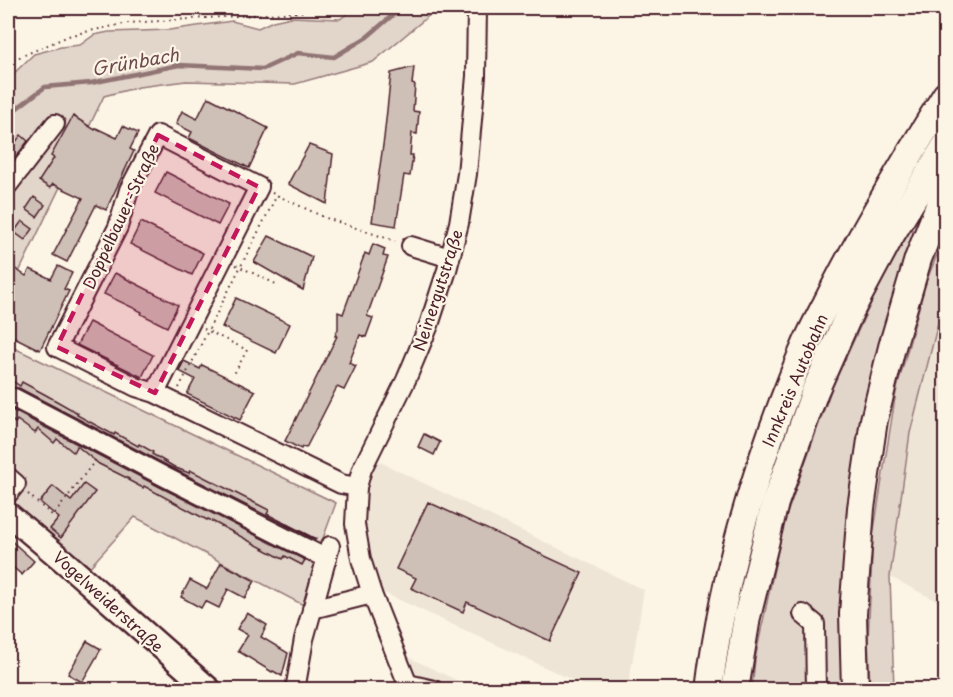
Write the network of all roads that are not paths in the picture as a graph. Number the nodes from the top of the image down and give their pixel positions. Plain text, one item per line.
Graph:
1 (477, 8) edge
2 (945, 95) edge
3 (55, 124) dead end
4 (945, 145) edge
5 (8, 185) edge
6 (945, 188) edge
7 (411, 246) road end
8 (450, 258) junction
9 (154, 393) junction
10 (8, 399) edge
11 (357, 487) junction
12 (8, 514) edge
13 (372, 594) junction
14 (312, 609) junction
15 (803, 614) dead end
16 (409, 687) edge
17 (432, 689) edge
18 (210, 690) edge
19 (295, 690) edge
20 (709, 690) edge
21 (735, 690) edge
22 (816, 690) edge
23 (855, 690) edge

1 - 8 street, Neinergutstraße
2 - 20 highway, Innkreis Autobahn
3 - 5 street
4 - 21 highway, Innkreis Autobahn
6 - 23 highway
7 - 8 street
8 - 11 street, Neinergutstraße
9 - 9 street, Doppelbauer-Straße
9 - 11 street, Doppelbauer-Straße
10 - 14 street
11 - 13 street, Neinergutstraße
12 - 18 main road, Vogelweiderstraße
13 - 14 street
13 - 16 street, Neinergutstraße
14 - 19 street
15 - 22 street
16 - 17 street

